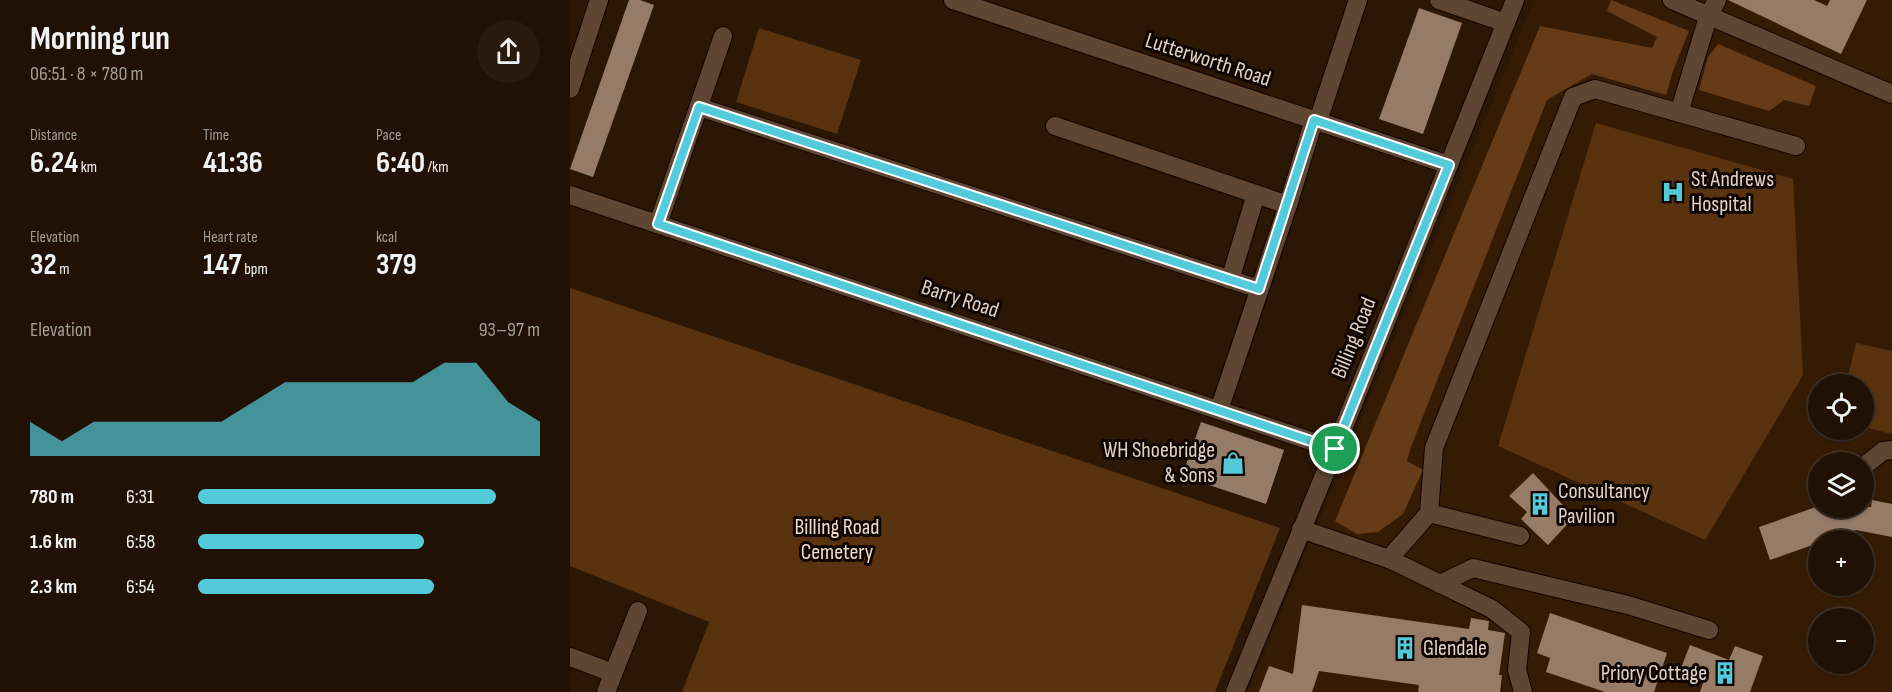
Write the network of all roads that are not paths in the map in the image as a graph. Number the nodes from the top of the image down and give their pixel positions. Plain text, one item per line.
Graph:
1 (599, 0) edge
2 (953, 0) edge
3 (1358, 0) edge
4 (1438, 0) edge
5 (1515, 0) edge
6 (1672, 0) edge
7 (1717, 0) edge
8 (1708, 17) junction
9 (1506, 22) junction
10 (723, 36) dead end
11 (570, 90) edge
12 (1892, 94) edge
13 (699, 107) junction
14 (1679, 113) junction
15 (1316, 121) junction
16 (1056, 126) dead end
17 (1796, 146) dead end
18 (1449, 165) junction
19 (1256, 194) junction
20 (570, 195) edge
21 (1288, 205) junction
22 (658, 224) junction
23 (1230, 280) junction
24 (1259, 289) junction
25 (1218, 410) junction
26 (1335, 449) junction
27 (1892, 450) edge
28 (1874, 458) edge
29 (1429, 513) junction
30 (1301, 529) junction
31 (1520, 536) dead end
32 (1389, 559) junction
33 (1440, 584) junction
34 (638, 611) dead end
35 (1709, 630) dead end
36 (570, 657) edge
37 (613, 673) junction
38 (606, 692) edge
39 (1235, 692) edge
40 (1523, 692) edge

1 - 11 street
2 - 15 street, Lutterworth Road
3 - 15 street
4 - 9 street
5 - 9 street, Billing Road
6 - 8 street
7 - 8 street
8 - 12 street
8 - 14 street
9 - 18 street, Billing Road
10 - 13 street
13 - 22 street
13 - 23 street
14 - 17 street
14 - 29 street
15 - 18 street, Lutterworth Road
15 - 21 street
16 - 19 street
18 - 26 street, Billing Road
19 - 21 street
19 - 23 street
20 - 22 street, Barry Road
21 - 24 street
22 - 25 street, Barry Road
23 - 24 street
24 - 25 street
25 - 26 street, Barry Road
26 - 30 street, Billing Road
27 - 28 street
29 - 31 street
29 - 32 street
30 - 32 street
30 - 39 street, Billing Road
32 - 33 street
33 - 35 street
33 - 40 street
34 - 37 street
36 - 37 street
37 - 38 street

